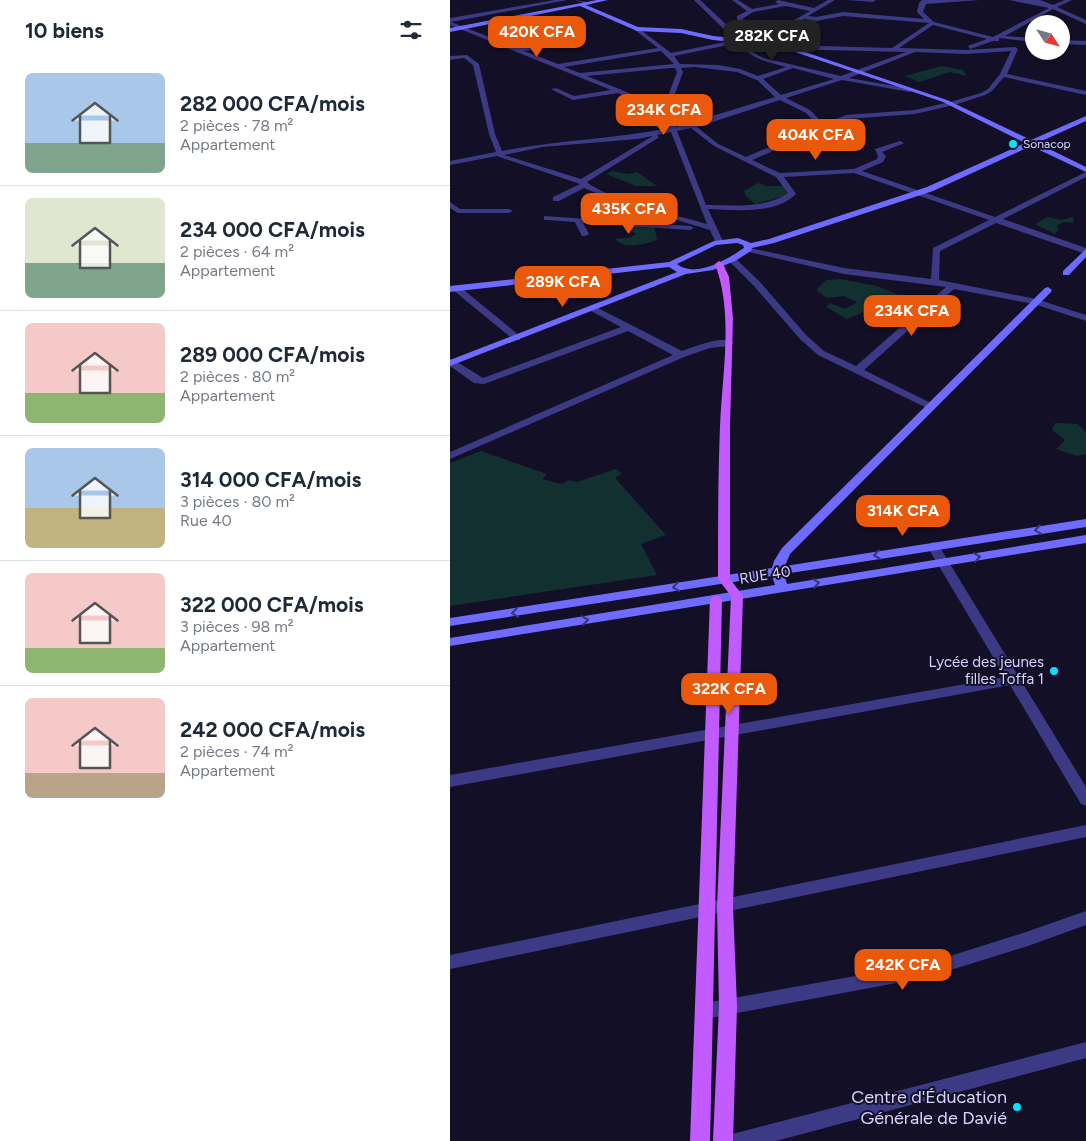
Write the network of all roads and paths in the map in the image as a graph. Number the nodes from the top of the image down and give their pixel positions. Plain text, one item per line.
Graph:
1 (564, 0) edge
2 (606, 0) edge
3 (697, 0) edge
4 (735, 0) edge
5 (769, 0) edge
6 (829, 0) edge
7 (850, 0) edge
8 (873, 0) edge
9 (976, 0) edge
10 (1012, 0) edge
11 (1036, 0) edge
12 (1069, 0) edge
13 (924, 1) edge
14 (580, 2) edge
15 (589, 3) junction
16 (503, 4) dead end
17 (786, 4) junction
18 (1051, 6) junction
19 (751, 10) junction
20 (814, 10) junction
21 (1077, 10) dead end
22 (455, 14) edge
23 (471, 17) junction
24 (802, 17) junction
25 (450, 22) edge
26 (930, 22) junction
27 (1086, 22) edge
28 (461, 28) junction
29 (637, 29) junction
30 (649, 29) junction
31 (450, 30) edge
32 (778, 32) junction
33 (995, 38) junction
34 (1025, 40) edge
35 (741, 41) junction
36 (1070, 42) edge
37 (760, 43) junction
38 (1086, 43) edge
39 (556, 45) dead end
40 (784, 47) junction
41 (661, 49) junction
42 (894, 49) junction
43 (1015, 49) junction
44 (516, 50) junction
45 (916, 50) junction
46 (954, 52) junction
47 (966, 52) junction
48 (669, 55) junction
49 (993, 57) dead end
50 (450, 58) edge
51 (1002, 59) dead end
52 (1011, 61) junction
53 (558, 66) junction
54 (793, 66) junction
55 (679, 67) junction
56 (858, 72) junction
57 (580, 75) junction
58 (1003, 75) junction
59 (758, 78) junction
60 (840, 78) junction
61 (554, 89) dead end
62 (910, 90) junction
63 (619, 91) junction
64 (1086, 93) edge
65 (780, 98) junction
66 (952, 104) junction
67 (666, 110) junction
68 (1086, 118) edge
69 (692, 126) junction
70 (822, 126) junction
71 (673, 130) junction
72 (664, 132) junction
73 (900, 143) dead end
74 (1031, 144) junction
75 (498, 154) junction
76 (745, 160) junction
77 (450, 163) edge
78 (1086, 170) edge
79 (854, 171) junction
80 (1086, 174) edge
81 (780, 175) junction
82 (583, 183) junction
83 (918, 193) junction
84 (556, 199) dead end
85 (450, 204) edge
86 (703, 207) junction
87 (509, 211) dead end
88 (547, 218) dead end
89 (578, 220) junction
90 (996, 220) junction
91 (712, 228) junction
92 (585, 234) dead end
93 (719, 241) junction
94 (748, 248) junction
95 (1086, 252) edge
96 (731, 259) junction
97 (671, 264) junction
98 (719, 264) junction
99 (684, 272) junction
100 (1066, 273) dead end
101 (936, 282) junction
102 (952, 286) junction
103 (453, 289) edge
104 (1048, 290) dead end
105 (1036, 302) junction
106 (594, 309) junction
107 (1086, 318) edge
108 (627, 328) junction
109 (517, 338) junction
110 (729, 344) junction
111 (681, 355) junction
112 (451, 363) edge
113 (857, 370) junction
114 (931, 407) junction
115 (450, 456) edge
116 (1086, 523) edge
117 (1086, 539) edge
118 (933, 546) junction
119 (943, 562) junction
120 (776, 571) junction
121 (724, 579) junction
122 (782, 589) junction
123 (737, 596) junction
124 (716, 599) junction
125 (450, 622) edge
126 (450, 642) edge
127 (1014, 680) junction
128 (731, 730) junction
129 (714, 733) junction
130 (450, 781) edge
131 (1086, 800) edge
132 (1086, 831) edge
133 (726, 906) junction
134 (707, 909) junction
135 (1086, 918) edge
136 (450, 962) edge
137 (728, 1006) junction
138 (705, 1011) junction
139 (1086, 1050) edge
140 (696, 1140) edge
141 (723, 1141) edge
142 (740, 1141) edge

1 - 23 street
2 - 15 main road
3 - 35 street
4 - 19 street
5 - 17 street
6 - 20 street
7 - 8 street
9 - 13 street
10 - 18 street
11 - 18 street
12 - 18 street
13 - 26 street
14 - 15 main road
14 - 28 main road
14 - 29 main road
15 - 30 main road
16 - 22 street
17 - 19 street
17 - 20 street
18 - 21 street
18 - 27 street
18 - 33 street
19 - 32 street
20 - 24 street
22 - 23 street
23 - 25 street
24 - 26 street
24 - 32 street
25 - 28 street
26 - 33 street
26 - 42 street
28 - 31 main road
28 - 44 street
29 - 30 main road
29 - 41 street
30 - 35 main road
32 - 37 street
33 - 34 street
33 - 43 street
33 - 46 street
35 - 37 main road
35 - 48 street
35 - 54 street
36 - 38 street
37 - 40 main road
39 - 44 street
40 - 42 street
40 - 56 main road
41 - 48 street
41 - 53 street
42 - 45 street
43 - 47 street
43 - 52 street
44 - 53 street
45 - 46 street
45 - 56 street
46 - 47 street
47 - 49 street
48 - 55 street
50 - 75 street
51 - 52 street
52 - 58 street
53 - 57 street
54 - 59 street
54 - 60 street
55 - 57 street
55 - 59 street
55 - 67 street
56 - 60 street
56 - 62 main road
57 - 63 street
58 - 64 street
58 - 66 street
59 - 65 street
60 - 62 street
60 - 65 street
61 - 63 street
62 - 66 main road
63 - 67 street
65 - 69 street
65 - 70 street
66 - 70 street
66 - 74 main road
67 - 71 street
68 - 74 main road
69 - 71 street
69 - 76 street
70 - 76 street
71 - 72 street
71 - 86 street
72 - 75 street
72 - 82 street
73 - 79 street
74 - 78 main road
74 - 83 main road
75 - 77 street
75 - 82 street
76 - 81 street
79 - 81 street
79 - 83 street
80 - 90 street
81 - 86 street
82 - 84 street
82 - 91 street
83 - 90 street
83 - 94 main road
85 - 87 street
86 - 91 street
88 - 89 street
89 - 91 street
89 - 92 street
90 - 95 street
90 - 101 street
91 - 93 street
93 - 94 main road
93 - 97 main road
94 - 96 main road
94 - 101 street
95 - 100 main road
96 - 98 main road
96 - 113 street
97 - 99 main road
97 - 103 main road
98 - 99 main road
98 - 110 main road
99 - 106 main road
101 - 102 street
102 - 105 street
102 - 113 street
103 - 109 street
104 - 105 main road
105 - 107 street
105 - 114 main road
106 - 108 street
106 - 109 main road
108 - 111 street
108 - 112 street
109 - 112 main road
110 - 111 street
110 - 121 main road
111 - 115 street
113 - 114 street
114 - 120 main road
116 -> 118 main road, RUE 40
119 -> 117 main road, RUE 40
118 - 119 street
118 -> 120 main road, RUE 40
122 -> 119 main road, RUE 40
119 - 127 street
120 - 121 main road, RUE 40
120 - 122 main road
121 - 123 main road
121 - 124 main road
121 -> 125 main road, RUE 40
122 - 123 main road, RUE 40
123 - 124 main road, RUE 40
123 - 128 main road
126 -> 124 main road, RUE 40
124 - 129 main road
127 - 128 street
127 - 131 street
128 - 129 street
128 - 133 main road
129 - 130 street
129 - 134 main road
132 - 133 street
133 - 134 street
133 - 137 main road
134 - 136 street
134 - 138 main road
135 - 137 street
137 - 138 street
137 - 141 main road
138 - 140 main road
139 - 142 street

